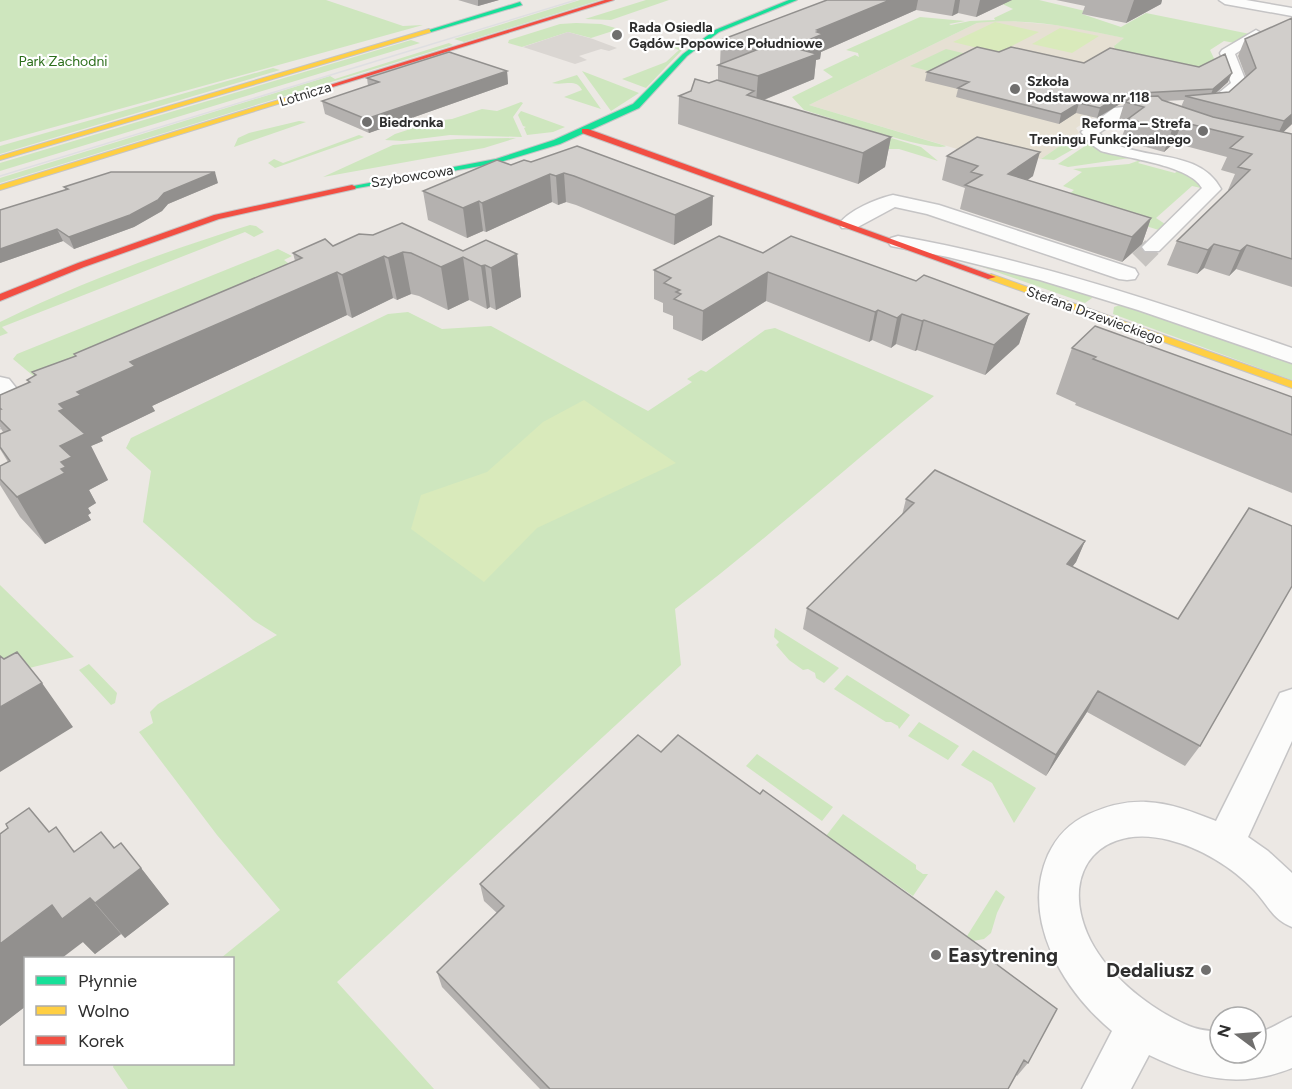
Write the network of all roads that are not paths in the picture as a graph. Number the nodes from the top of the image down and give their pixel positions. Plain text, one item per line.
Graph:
1 (534, 0) edge
2 (611, 0) edge
3 (794, 0) edge
4 (1225, 0) edge
5 (1292, 12) edge
6 (1256, 34) edge
7 (585, 131) junction
8 (0, 158) edge
9 (0, 188) edge
10 (849, 224) junction
11 (898, 242) junction
12 (1140, 260) junction
13 (1110, 295) junction
14 (0, 298) edge
15 (1089, 313) junction
16 (1292, 356) edge
17 (0, 384) edge
18 (1292, 385) edge
19 (0, 420) edge
20 (1292, 703) edge
21 (1225, 844) junction
22 (1292, 907) edge
23 (1140, 1025) junction
24 (1292, 1040) edge
25 (1106, 1089) edge

1 - 8 street, Lotnicza
2 - 9 street, Lotnicza
3 - 7 street, Szybowcowa
4 - 5 street
6 - 12 street
7 - 10 street, Stefana Drzewieckiego
7 - 14 street, Szybowcowa
10 - 11 street, Stefana Drzewieckiego
10 - 12 street
11 - 13 street, Stefana Drzewieckiego
11 - 15 street, Stefana Drzewieckiego
12 - 13 street
13 - 15 street
13 - 16 street, Stefana Drzewieckiego
15 - 18 street, Stefana Drzewieckiego
17 - 19 street
20 - 21 street
21 - 22 street
21 - 23 street
23 - 24 street
23 - 25 street

